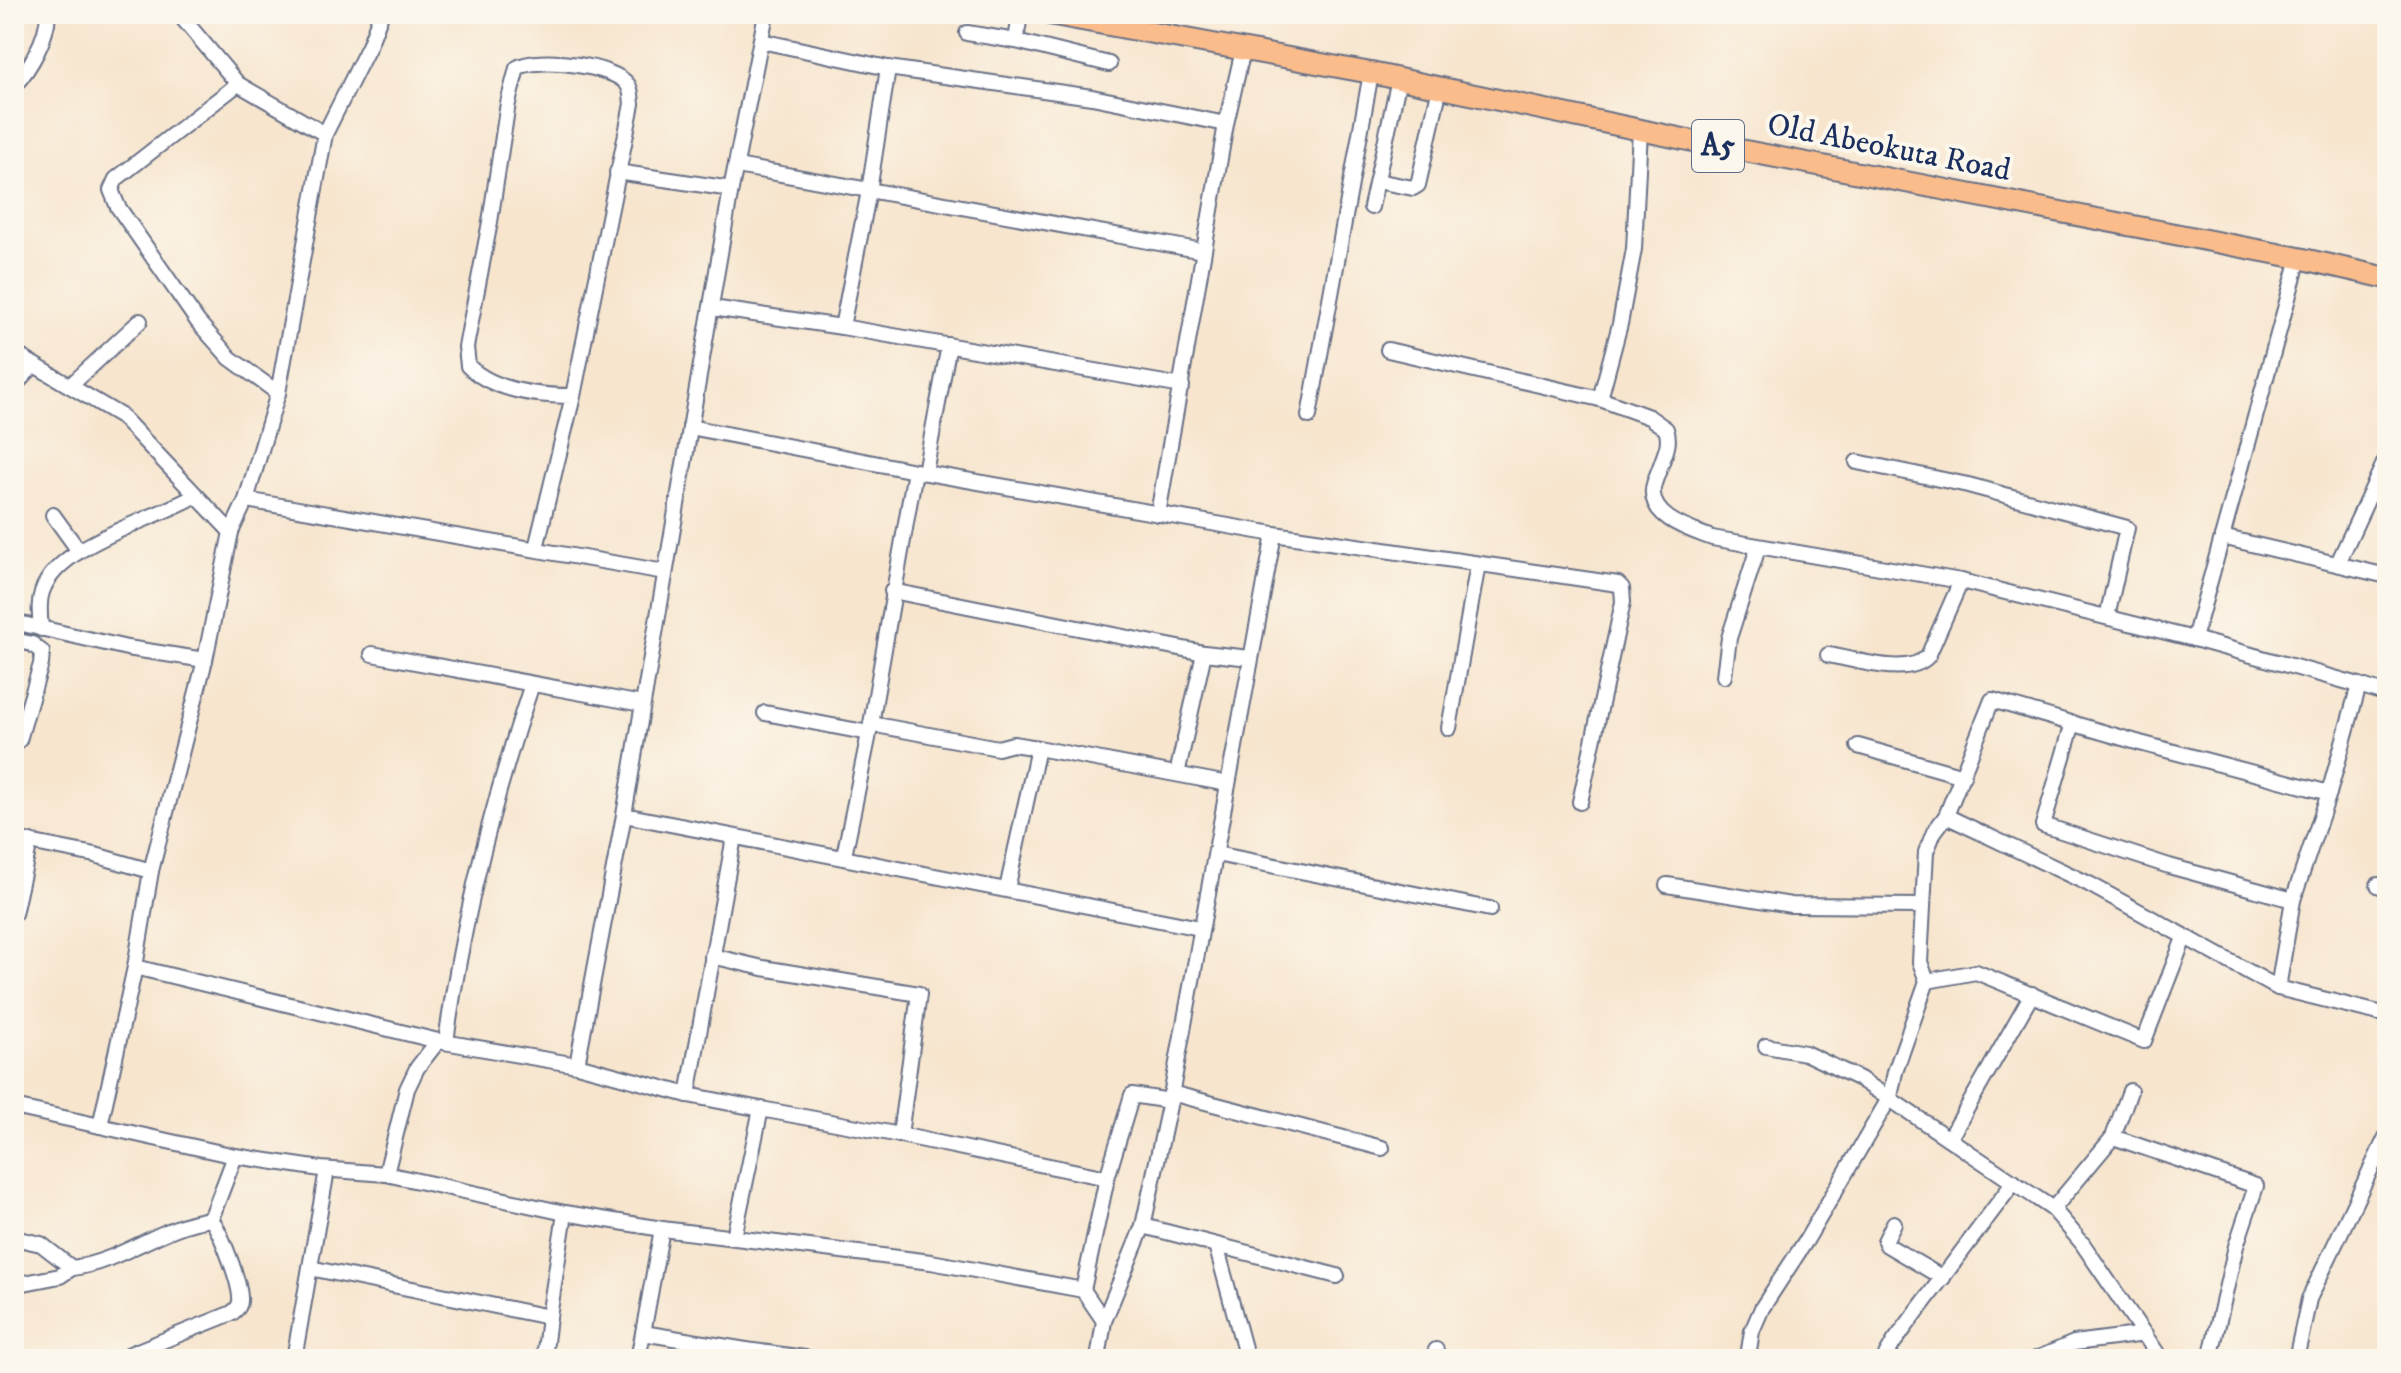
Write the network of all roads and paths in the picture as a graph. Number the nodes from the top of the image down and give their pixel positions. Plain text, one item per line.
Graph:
1 (48, 14) edge
2 (179, 14) edge
3 (381, 14) edge
4 (766, 14) edge
5 (1020, 14) edge
6 (1060, 15) edge
7 (967, 33) dead end
8 (761, 41) junction
9 (1016, 41) junction
10 (1243, 50) junction
11 (1109, 64) dead end
12 (888, 68) junction
13 (1371, 73) junction
14 (1399, 79) junction
15 (238, 84) junction
16 (14, 86) edge
17 (1440, 87) junction
18 (1226, 124) junction
19 (1640, 130) junction
20 (325, 134) junction
21 (737, 166) junction
22 (617, 172) junction
23 (1377, 181) junction
24 (731, 189) junction
25 (869, 191) junction
26 (1371, 207) dead end
27 (1203, 251) junction
28 (2299, 258) junction
29 (2387, 278) edge
30 (712, 308) junction
31 (140, 321) dead end
32 (842, 327) junction
33 (949, 345) junction
34 (1388, 350) dead end
35 (14, 353) edge
36 (33, 366) junction
37 (71, 385) junction
38 (14, 386) edge
39 (1182, 386) junction
40 (278, 393) junction
41 (573, 396) junction
42 (1600, 399) junction
43 (1309, 416) dead end
44 (690, 427) junction
45 (2387, 457) edge
46 (1857, 462) dead end
47 (920, 471) junction
48 (195, 496) junction
49 (246, 500) junction
50 (1158, 514) junction
51 (53, 515) dead end
52 (231, 532) junction
53 (1274, 534) junction
54 (2222, 537) junction
55 (536, 548) junction
56 (1758, 548) junction
57 (79, 551) junction
58 (2338, 563) junction
59 (1478, 564) junction
60 (665, 572) junction
61 (2387, 576) edge
62 (1961, 581) junction
63 (892, 591) junction
64 (2107, 617) junction
65 (14, 622) edge
66 (41, 629) junction
67 (2194, 639) junction
68 (14, 640) edge
69 (1204, 653) junction
70 (372, 654) dead end
71 (1828, 655) dead end
72 (1250, 658) junction
73 (205, 660) junction
74 (1724, 676) dead end
75 (532, 684) junction
76 (2359, 685) junction
77 (2387, 694) edge
78 (642, 704) junction
79 (765, 713) dead end
80 (2073, 723) junction
81 (1449, 728) dead end
82 (870, 729) junction
83 (19, 740) dead end
84 (1858, 746) dead end
85 (1038, 748) junction
86 (1177, 774) junction
87 (1963, 776) junction
88 (1228, 784) junction
89 (2329, 793) junction
90 (1580, 802) dead end
91 (624, 815) junction
92 (1946, 816) junction
93 (734, 837) junction
94 (14, 839) edge
95 (30, 842) junction
96 (1216, 854) junction
97 (844, 856) junction
98 (151, 871) junction
99 (1667, 885) dead end
100 (1007, 889) junction
101 (2293, 900) junction
102 (1923, 906) junction
103 (1490, 909) dead end
104 (14, 914) edge
105 (1200, 928) junction
106 (2184, 938) junction
107 (712, 956) junction
108 (135, 967) junction
109 (1927, 981) junction
110 (2278, 988) junction
111 (2032, 994) junction
112 (2387, 1015) edge
113 (442, 1041) junction
114 (1766, 1046) dead end
115 (577, 1065) junction
116 (2130, 1091) dead end
117 (688, 1095) junction
118 (1170, 1097) junction
119 (1890, 1097) junction
120 (14, 1107) edge
121 (761, 1109) junction
122 (100, 1126) junction
123 (900, 1135) junction
124 (2387, 1135) edge
125 (2113, 1137) junction
126 (1950, 1138) junction
127 (1382, 1148) dead end
128 (235, 1156) junction
129 (327, 1170) junction
130 (386, 1174) junction
131 (1107, 1178) junction
132 (2014, 1182) junction
133 (2053, 1209) junction
134 (565, 1213) junction
135 (211, 1219) junction
136 (1894, 1223) dead end
137 (1143, 1226) junction
138 (662, 1229) junction
139 (734, 1237) junction
140 (14, 1238) edge
141 (1216, 1245) junction
142 (72, 1268) junction
143 (310, 1268) junction
144 (1337, 1276) dead end
145 (1943, 1278) junction
146 (14, 1285) edge
147 (1083, 1290) junction
148 (549, 1317) junction
149 (1104, 1321) junction
150 (643, 1333) junction
151 (2145, 1334) junction
152 (745, 1355) edge
153 (126, 1359) edge
154 (294, 1359) edge
155 (544, 1359) edge
156 (638, 1359) edge
157 (812, 1359) edge
158 (1098, 1359) edge
159 (1247, 1359) edge
160 (1753, 1359) edge
161 (1884, 1359) edge
162 (2036, 1359) edge
163 (2161, 1359) edge
164 (2210, 1359) edge
165 (2296, 1359) edge

1 - 16 street
2 - 15 street
3 - 20 street
4 - 8 street
5 - 9 street
6 - 10 highway, Old Abeokuta Road / A5
7 - 9 street
8 - 12 street
8 - 21 street
9 - 11 street
10 - 13 highway, Old Abeokuta Road / A5
10 - 18 street
12 - 18 street
12 - 25 street
13 - 14 highway, Old Abeokuta Road / A5
13 - 43 street
14 - 17 highway, Old Abeokuta Road / A5
14 - 23 street
15 - 20 street
15 - 40 street
17 - 19 highway, Old Abeokuta Road / A5
17 - 23 street
18 - 27 street
19 - 28 highway, Old Abeokuta Road / A5
19 - 42 street
20 - 40 street
21 - 24 street
21 - 25 street
22 - 24 street
22 - 41 street
22 - 41 street
23 - 26 street
24 - 30 street
25 - 27 street
25 - 32 street
27 - 39 street
28 - 29 highway, Old Abeokuta Road / A5
28 - 54 street
30 - 32 street
30 - 44 street
31 - 37 street
32 - 33 street
33 - 39 street
33 - 47 street
34 - 42 street
35 - 36 street
36 - 37 street
36 - 38 street
37 - 48 street
39 - 50 street
40 - 49 street
41 - 55 street
42 - 56 street
44 - 47 street
44 - 60 street
45 - 58 street
46 - 64 street
47 - 50 street
47 - 63 street
48 - 52 street
48 - 57 street
49 - 52 street
49 - 55 street
50 - 53 street
51 - 57 street
52 - 73 street
53 - 59 street
53 - 72 street
54 - 58 street
54 - 67 street
55 - 60 street
56 - 62 street
56 - 74 street
57 - 66 street
58 - 61 street
59 - 81 street
59 - 90 street
60 - 78 street
62 - 64 street
62 - 71 street
63 - 69 street
63 - 82 street
64 - 67 street
65 - 66 street
66 - 73 street
67 - 76 street
68 - 83 street
69 - 72 street
69 - 86 street
70 - 75 street
72 - 88 street
73 - 98 street
75 - 78 street
75 - 113 street
76 - 77 street
76 - 89 street
78 - 91 street
79 - 82 street
80 - 87 street
80 - 89 street
80 - 101 street
82 - 85 street
82 - 97 street
84 - 87 street
85 - 86 street
85 - 100 street
86 - 88 street
87 - 92 street
88 - 96 street
89 - 101 street
91 - 93 street
91 - 115 street
92 - 102 street
92 - 106 street
93 - 97 street
93 - 107 street
94 - 95 street
95 - 98 street
95 - 104 street
96 - 103 street
96 - 105 street
97 - 100 street
98 - 108 street
99 - 102 street
100 - 105 street
101 - 110 street
102 - 109 street
105 - 118 street
106 - 110 street
106 - 111 street
107 - 117 street
107 - 123 street
108 - 113 street
108 - 122 street
109 - 111 street
109 - 119 street
110 - 112 street
111 - 126 street
113 - 115 street
113 - 130 street
114 - 119 street
115 - 117 street
116 - 125 street
117 - 121 street
118 - 127 street
118 - 131 street
118 - 137 street
119 - 126 street
119 - 160 street
120 - 122 street
121 - 123 street
121 - 139 street
122 - 128 street
123 - 131 street
124 - 165 street
125 - 133 street
125 - 164 street
126 - 132 street
128 - 129 street
128 - 135 street
129 - 130 street
129 - 143 street
130 - 134 street
131 - 147 street
132 - 133 street
132 - 145 street
133 - 151 street
134 - 138 street
134 - 148 street
135 - 142 street
135 - 153 street
136 - 145 street
137 - 141 street
137 - 149 street
138 - 139 street
138 - 150 street
139 - 147 street
140 - 142 street
141 - 144 street
141 - 159 street
142 - 146 street
143 - 148 street
143 - 154 street
145 - 161 street
147 - 149 street
148 - 155 street
149 - 158 street
150 - 152 street
150 - 156 street
151 - 162 street
151 - 163 street
152 - 157 street

